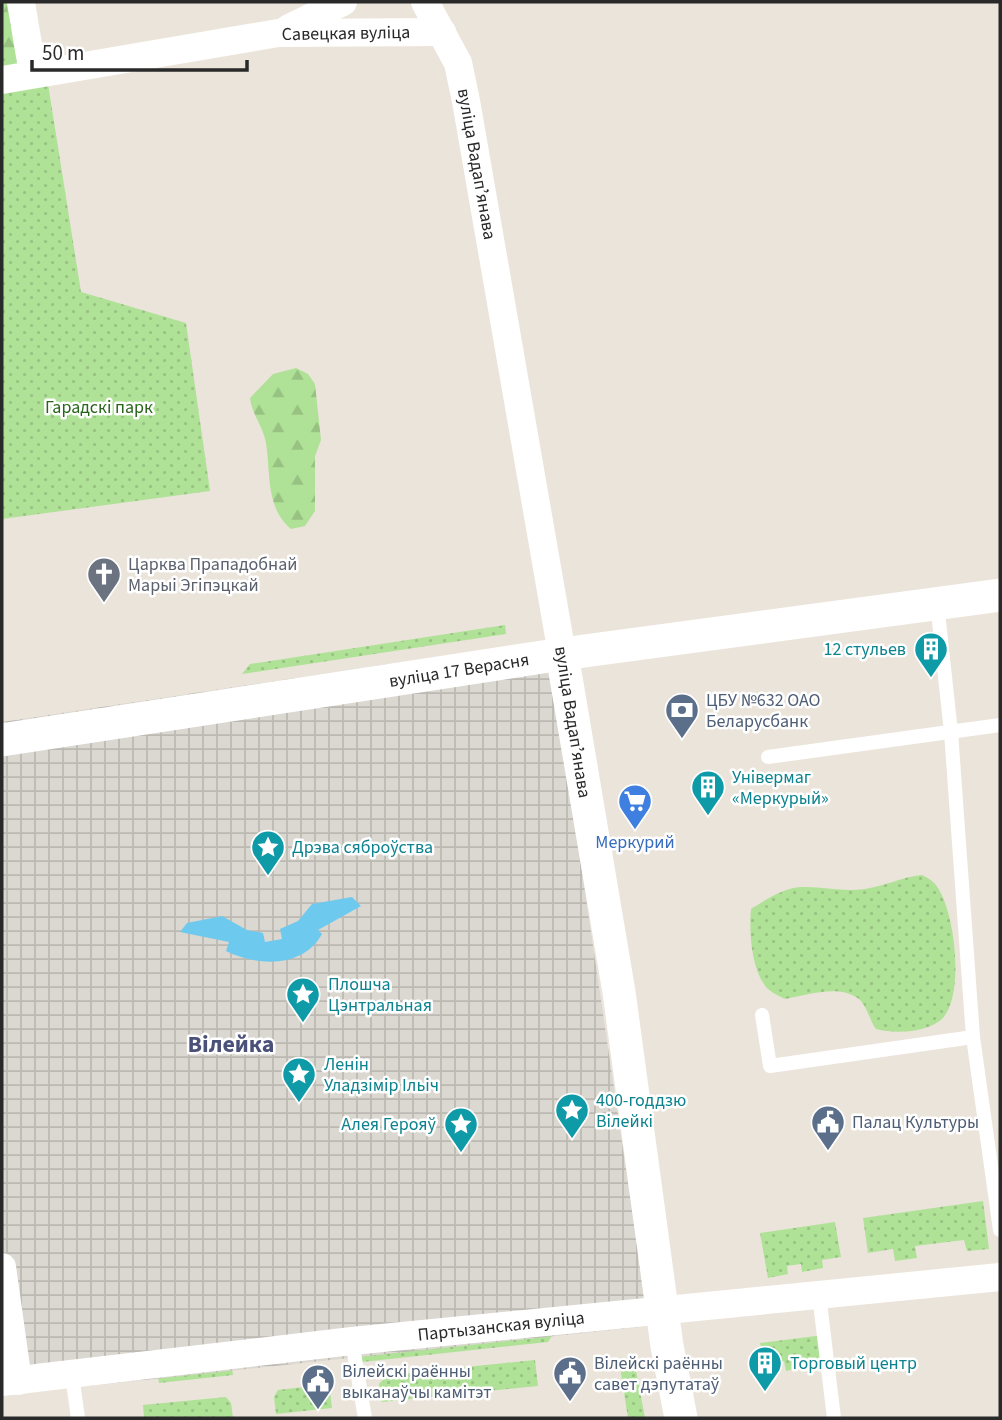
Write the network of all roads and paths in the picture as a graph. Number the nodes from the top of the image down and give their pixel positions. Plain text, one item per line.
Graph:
1 (20, 2) edge
2 (343, 2) edge
3 (425, 2) edge
4 (442, 32) junction
5 (278, 33) junction
6 (33, 74) junction
7 (2, 80) edge
8 (1000, 595) edge
9 (937, 601) junction
10 (562, 654) junction
11 (1000, 725) edge
12 (951, 732) junction
13 (2, 740) edge
14 (768, 757) dead end
15 (762, 1015) dead end
16 (973, 1037) junction
17 (1000, 1230) edge
18 (2, 1267) edge
19 (1000, 1277) edge
20 (819, 1295) junction
21 (663, 1311) junction
22 (352, 1341) junction
23 (72, 1375) junction
24 (10, 1382) edge
25 (78, 1418) edge
26 (365, 1418) edge
27 (681, 1418) edge
28 (834, 1418) edge

1 - 6 street
2 - 5 street
3 - 4 street, вуліца Вадапʼянава
4 - 5 street, Савецкая вуліца
4 - 10 street, вуліца Вадапʼянава
5 - 6 street, Савецкая вуліца
6 - 7 street, Савецкая вуліца
8 - 9 street, вуліца 17 Верасня
9 - 10 street, вуліца 17 Верасня
9 - 12 lane
10 - 13 street, вуліца 17 Верасня
10 - 21 street, вуліца Вадапʼянава
11 - 12 lane
12 - 14 lane
12 - 16 lane
15 - 16 lane
16 - 17 lane
18 - 24 street
19 - 20 street, Партызанская вуліца
20 - 21 street, Партызанская вуліца
20 - 28 lane
21 - 22 street, Партызанская вуліца
21 - 27 street, вуліца Вадапʼянава
22 - 23 street, Партызанская вуліца
22 - 26 lane
23 - 24 street, Партызанская вуліца
23 - 25 lane

